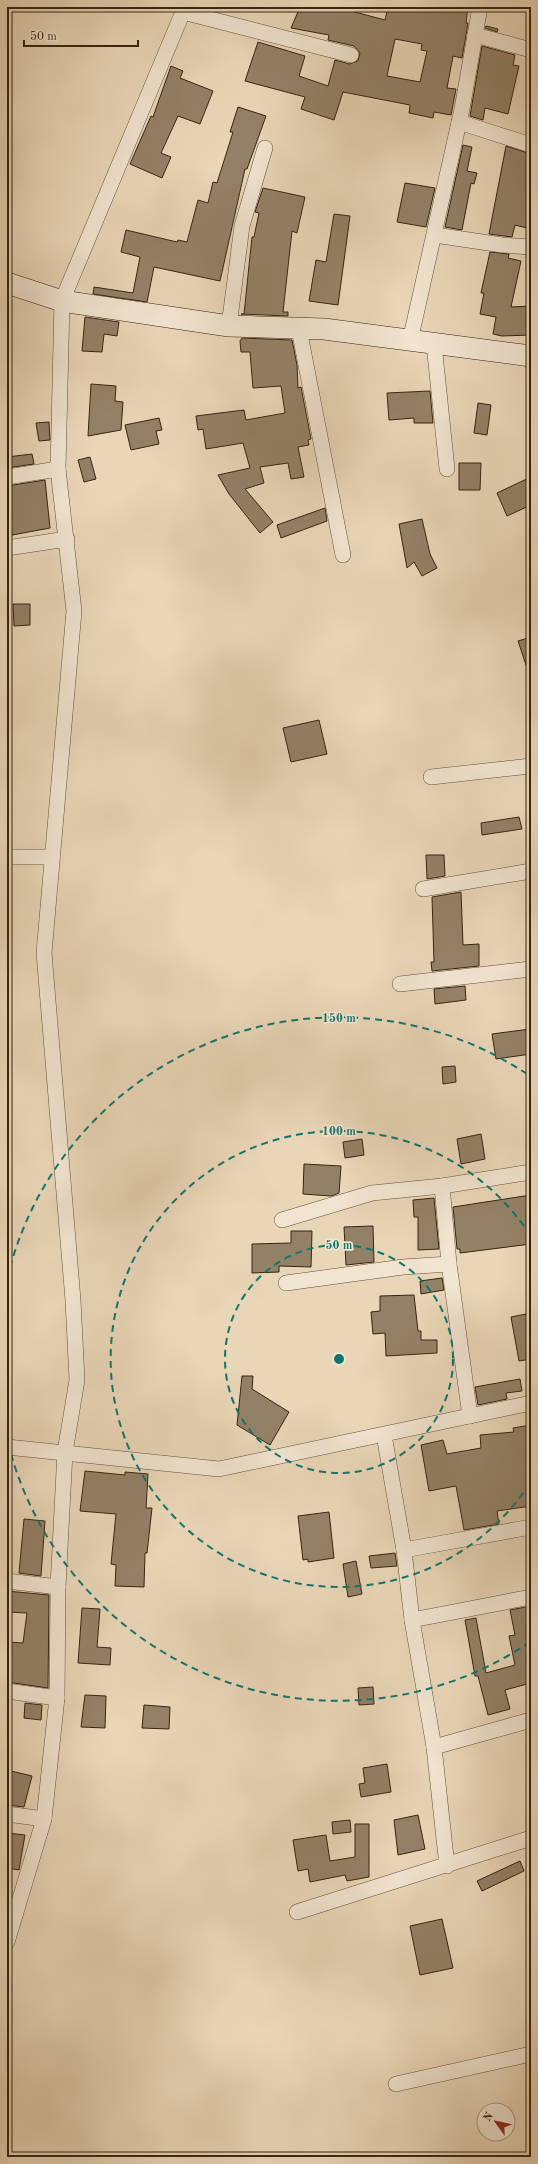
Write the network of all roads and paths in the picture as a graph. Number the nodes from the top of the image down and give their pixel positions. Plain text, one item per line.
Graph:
1 (480, 7) edge
2 (184, 9) edge
3 (475, 35) junction
4 (531, 50) edge
5 (351, 55) dead end
6 (459, 122) junction
7 (531, 144) edge
8 (265, 148) dead end
9 (435, 235) junction
10 (531, 247) edge
11 (7, 283) edge
12 (62, 301) junction
13 (229, 326) junction
14 (299, 329) junction
15 (410, 340) junction
16 (434, 344) junction
17 (531, 356) edge
18 (58, 469) junction
19 (446, 469) dead end
20 (7, 477) edge
21 (67, 538) junction
22 (7, 548) edge
23 (343, 555) dead end
24 (531, 766) edge
25 (431, 777) dead end
26 (7, 857) edge
27 (52, 857) junction
28 (531, 871) edge
29 (423, 888) dead end
30 (531, 969) edge
31 (400, 984) dead end
32 (531, 1172) edge
33 (442, 1186) junction
34 (282, 1220) dead end
35 (449, 1264) junction
36 (286, 1283) dead end
37 (531, 1403) edge
38 (470, 1416) junction
39 (384, 1435) junction
40 (7, 1447) edge
41 (65, 1452) junction
42 (531, 1527) edge
43 (404, 1550) junction
44 (7, 1581) edge
45 (58, 1587) junction
46 (531, 1597) edge
47 (412, 1620) junction
48 (7, 1691) edge
49 (57, 1698) junction
50 (531, 1720) edge
51 (434, 1747) junction
52 (7, 1814) edge
53 (44, 1819) junction
54 (531, 1838) edge
55 (447, 1866) junction
56 (297, 1912) dead end
57 (7, 1942) edge
58 (531, 2054) edge
59 (396, 2084) dead end

1 - 3 street
2 - 5 street
2 - 12 street
3 - 4 street
3 - 6 street
6 - 7 street
6 - 9 street
8 - 13 street
9 - 10 street
9 - 15 street
11 - 12 street
12 - 13 street
12 - 18 street
13 - 14 street
14 - 15 street
14 - 23 street
15 - 16 street
16 - 17 street
16 - 19 street
18 - 20 street
18 - 21 street
21 - 22 street
21 - 27 street
24 - 25 street
26 - 27 street
27 - 41 street
28 - 29 street
30 - 31 street
32 - 33 street
33 - 34 street
33 - 35 street
35 - 36 street
35 - 38 street
37 - 38 street
38 - 39 street
39 - 41 street
39 - 43 street
40 - 41 street
41 - 45 street
42 - 43 street
43 - 47 street
44 - 45 street
45 - 49 street
46 - 47 street
47 - 51 street
48 - 49 street
49 - 53 street
50 - 51 street
51 - 55 street
52 - 53 street
53 - 57 street
54 - 55 street
55 - 56 street
58 - 59 street

